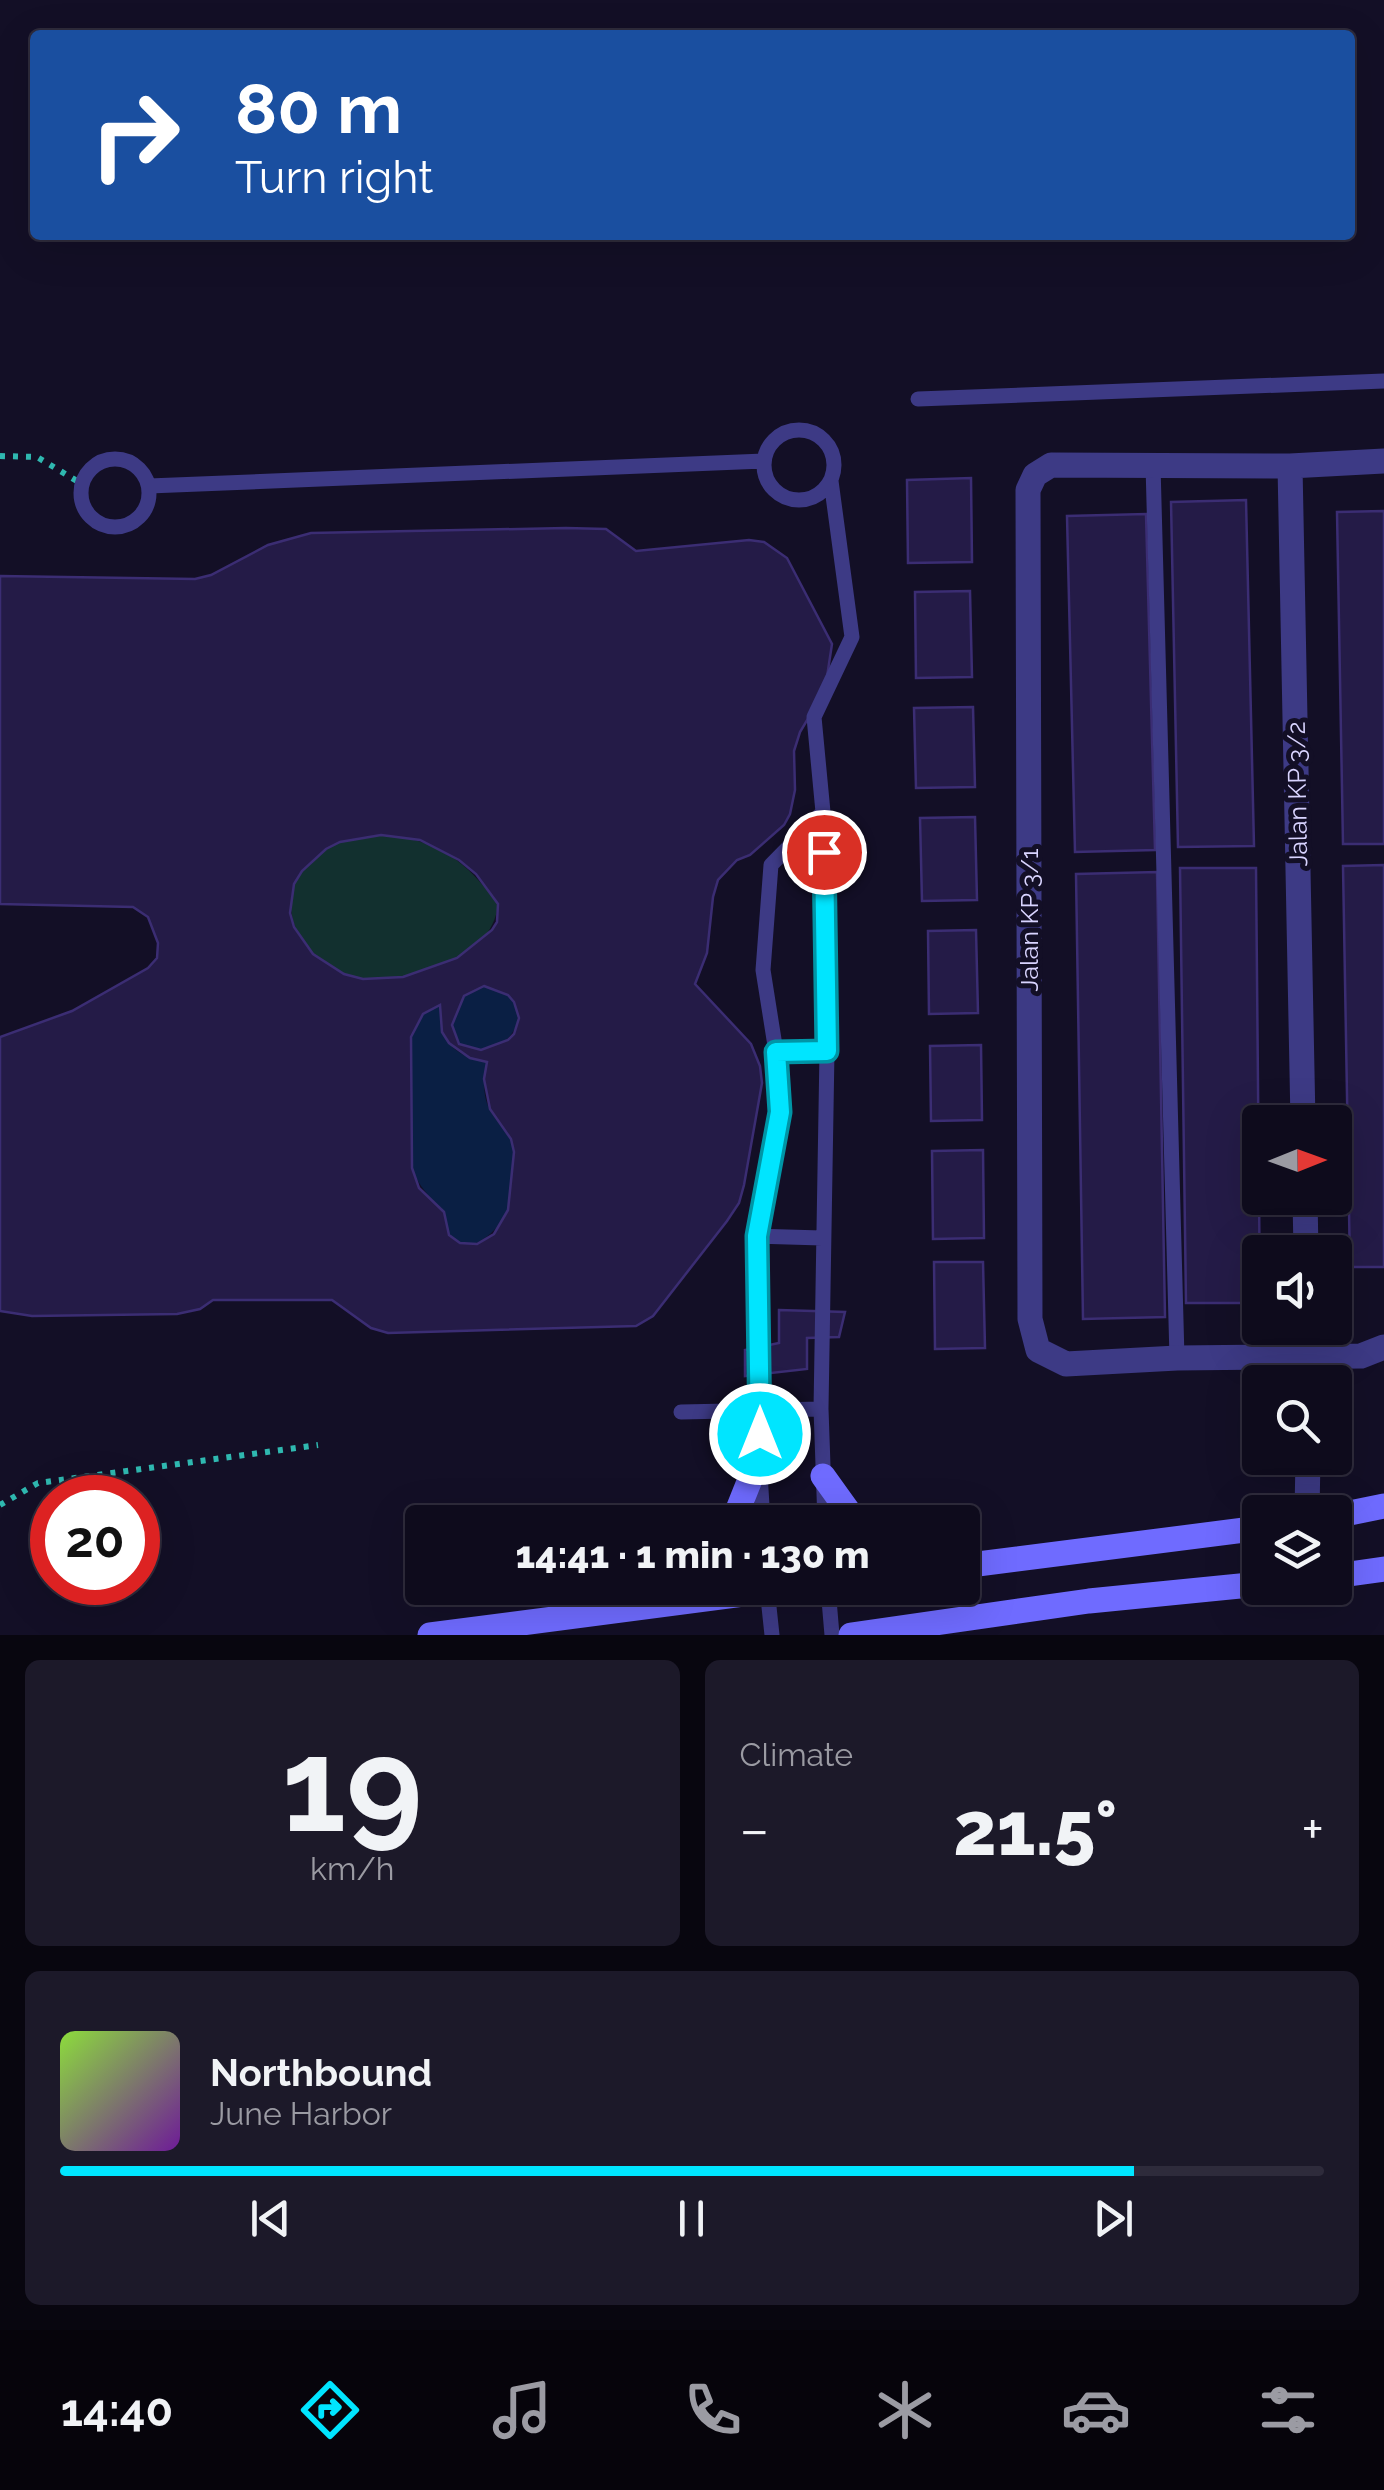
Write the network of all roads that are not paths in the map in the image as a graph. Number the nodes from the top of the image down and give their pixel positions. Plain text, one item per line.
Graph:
1 (1384, 381) edge
2 (918, 399) dead end
3 (764, 461) junction
4 (1384, 461) edge
5 (1153, 466) junction
6 (1290, 466) junction
7 (831, 482) junction
8 (149, 486) junction
9 (823, 812) junction
10 (827, 1051) junction
11 (776, 1052) junction
12 (1304, 1105) edge
13 (757, 1236) junction
14 (822, 1238) junction
15 (1384, 1347) edge
16 (1177, 1358) junction
17 (1253, 1365) edge
18 (1327, 1365) edge
19 (821, 1408) junction
20 (760, 1410) junction
21 (681, 1412) dead end
22 (759, 1456) junction
23 (823, 1476) junction
24 (739, 1505) edge
25 (762, 1505) edge
26 (824, 1505) edge
27 (844, 1505) edge
28 (1384, 1506) edge
29 (1352, 1513) edge
30 (1242, 1530) edge
31 (980, 1564) edge
32 (1384, 1569) edge
33 (1352, 1574) edge
34 (1242, 1586) edge
35 (638, 1605) edge
36 (656, 1605) edge
37 (774, 1605) edge
38 (829, 1605) edge
39 (634, 1608) junction
40 (431, 1635) edge
41 (772, 1635) edge
42 (832, 1635) edge
43 (851, 1635) edge

1 - 2 lane
3 - 7 lane
3 - 7 lane
3 - 8 lane
4 - 6 street, Jalan KP 3/1
5 - 6 street, Jalan KP 3/1
5 - 16 lane
5 - 16 street, Jalan KP 3/1
6 - 12 street, Jalan KP 3/2
7 - 9 lane
8 - 8 lane
9 - 10 lane
9 - 11 lane
10 - 11 lane
10 - 14 lane
11 - 13 lane
13 - 14 lane
13 - 20 lane
14 - 19 lane
15 - 18 street, Jalan KP 3/1
16 - 17 street, Jalan KP 3/1
19 - 20 lane
19 - 23 lane
20 - 21 lane
20 - 22 lane
22 - 24 street
22 - 25 lane
23 - 26 lane
23 - 27 street
28 - 29 street
30 - 31 street
32 - 33 street
34 - 43 street
35 - 39 street
36 - 39 street
37 - 41 lane
38 - 42 lane
39 - 40 street

